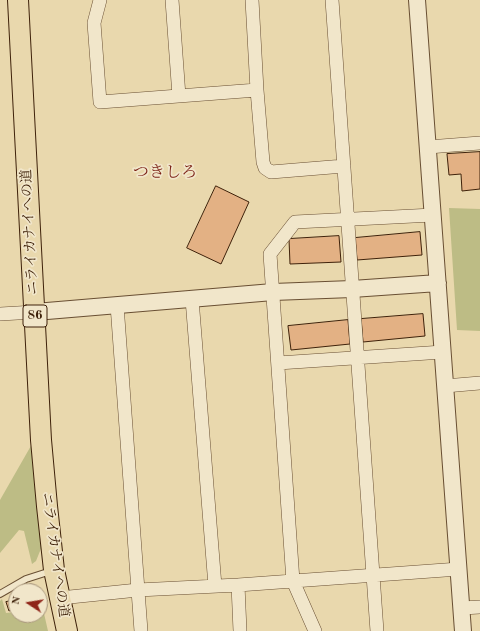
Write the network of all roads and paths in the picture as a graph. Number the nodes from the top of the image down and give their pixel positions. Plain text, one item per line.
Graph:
1 (18, 0) edge
2 (100, 0) edge
3 (172, 0) edge
4 (252, 0) edge
5 (332, 0) edge
6 (417, 0) edge
7 (257, 90) junction
8 (179, 96) junction
9 (480, 143) edge
10 (428, 147) junction
11 (344, 166) junction
12 (433, 215) junction
13 (348, 220) junction
14 (438, 283) junction
15 (352, 289) junction
16 (273, 292) junction
17 (192, 299) junction
18 (117, 305) junction
19 (35, 312) junction
20 (0, 314) edge
21 (443, 352) junction
22 (357, 357) junction
23 (278, 363) junction
24 (480, 383) edge
25 (445, 386) junction
26 (459, 569) junction
27 (54, 570) junction
28 (373, 575) junction
29 (293, 581) junction
30 (215, 586) junction
31 (238, 586) junction
32 (138, 590) junction
33 (0, 594) edge
34 (60, 598) junction
35 (480, 607) edge
36 (462, 608) junction
37 (67, 631) edge
38 (141, 631) edge
39 (240, 631) edge
40 (315, 631) edge
41 (377, 631) edge
42 (463, 631) edge

1 - 19 main road, ニライカナイへの道 / 86
2 - 8 street
3 - 8 street
4 - 7 street
5 - 11 street
6 - 10 street
7 - 8 street
7 - 11 street
9 - 10 street
10 - 12 street
11 - 13 street
12 - 13 street
12 - 14 street
13 - 15 street
13 - 16 street
14 - 15 street
14 - 21 street
15 - 16 street
15 - 22 street
16 - 17 street
16 - 23 street
17 - 18 street
17 - 30 street
18 - 19 street
18 - 32 street
19 - 20 street
19 - 27 main road, ニライカナイへの道 / 86
21 - 22 street
21 - 25 street
22 - 23 street
22 - 28 street
23 - 29 street
24 - 25 street
25 - 26 street
26 - 28 street
26 - 36 street
27 - 33 lane
27 - 34 main road, ニライカナイへの道 / 86
28 - 29 street
28 - 41 street
29 - 31 street
29 - 40 street
30 - 31 street
30 - 32 street
31 - 39 street
32 - 34 street
32 - 38 street
34 - 37 main road, ニライカナイへの道 / 86
35 - 36 street
36 - 42 street

